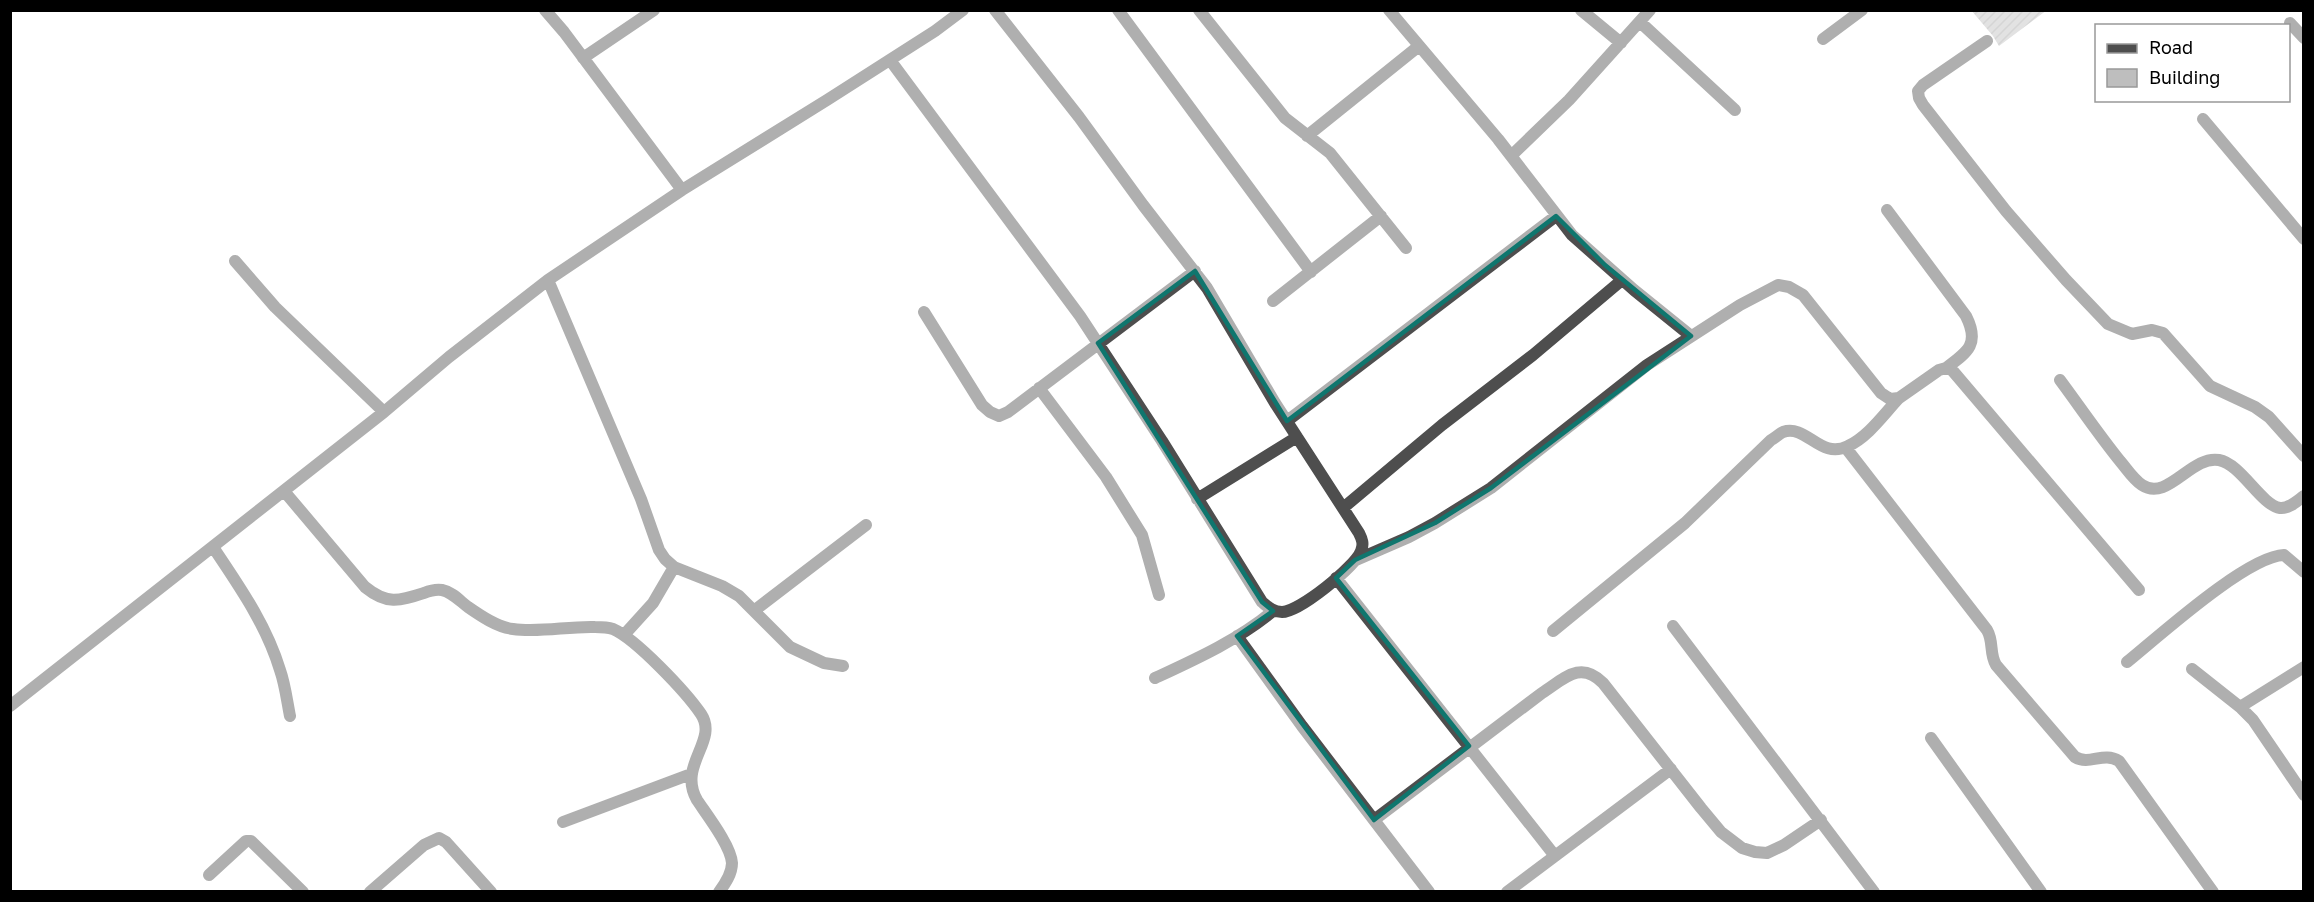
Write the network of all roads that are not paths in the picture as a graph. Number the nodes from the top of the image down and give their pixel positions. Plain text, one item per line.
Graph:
1 (545, 10) edge
2 (654, 10) edge
3 (963, 10) edge
4 (995, 10) edge
5 (1118, 10) edge
6 (1199, 10) edge
7 (1389, 10) edge
8 (1581, 10) edge
9 (1650, 10) edge
10 (1863, 10) edge
11 (1640, 22) junction
12 (2290, 23) dead end
13 (2304, 38) edge
14 (1823, 39) dead end
15 (1987, 41) dead end
16 (1621, 44) junction
17 (1419, 46) junction
18 (583, 58) junction
19 (890, 60) junction
20 (1736, 110) dead end
21 (2203, 119) dead end
22 (1307, 136) junction
23 (1510, 156) junction
24 (682, 190) junction
25 (1887, 210) dead end
26 (1381, 216) junction
27 (1556, 216) junction
28 (2302, 234) edge
29 (1406, 248) dead end
30 (236, 261) dead end
31 (1195, 271) junction
32 (1311, 272) junction
33 (548, 280) junction
34 (1622, 280) junction
35 (1274, 301) dead end
36 (924, 312) dead end
37 (1691, 336) junction
38 (1098, 343) junction
39 (1946, 368) junction
40 (2060, 380) dead end
41 (1039, 388) junction
42 (1899, 398) junction
43 (384, 412) junction
44 (1287, 421) junction
45 (1297, 437) junction
46 (1846, 448) junction
47 (2304, 456) edge
48 (284, 491) junction
49 (2304, 496) edge
50 (1197, 499) junction
51 (1343, 508) junction
52 (866, 525) dead end
53 (213, 547) junction
54 (1355, 560) junction
55 (674, 567) junction
56 (2304, 572) edge
57 (1336, 578) junction
58 (2139, 590) dead end
59 (1159, 595) dead end
60 (755, 610) junction
61 (1273, 611) junction
62 (1673, 626) dead end
63 (1553, 631) dead end
64 (624, 635) junction
65 (1237, 636) junction
66 (2127, 662) dead end
67 (843, 666) dead end
68 (2304, 667) edge
69 (2192, 669) dead end
70 (1155, 678) dead end
71 (10, 706) edge
72 (2240, 707) junction
73 (290, 716) dead end
74 (1931, 738) dead end
75 (1469, 746) junction
76 (1671, 769) junction
77 (691, 774) junction
78 (2304, 795) edge
79 (1374, 820) junction
80 (1821, 820) junction
81 (563, 822) dead end
82 (1555, 856) junction
83 (209, 876) dead end
84 (303, 891) edge
85 (370, 891) edge
86 (491, 891) edge
87 (719, 891) edge
88 (1429, 891) edge
89 (1507, 891) edge
90 (1874, 891) edge
91 (2042, 891) edge
92 (2213, 891) edge

1 - 18 street
2 - 18 street
3 - 19 street
4 - 31 street
5 - 32 street
6 - 22 street
7 - 17 street
8 - 16 street
9 - 11 street
10 - 14 street
11 - 16 street
11 - 20 street
12 - 13 street
15 - 47 street
16 - 23 street
17 - 22 street
17 - 23 street
18 - 24 street
19 - 24 street
19 - 38 street
21 - 28 street
22 - 26 street
23 - 27 street
24 - 33 street
25 - 39 street
26 - 29 street
26 - 32 street
27 - 34 street
27 - 44 street
30 - 43 street
31 - 38 street
31 - 44 street
32 - 35 street
33 - 43 street
33 - 55 street
34 - 37 street
34 - 51 street
36 - 41 street
37 - 42 street
37 - 54 street
38 - 41 street
38 - 50 street
39 - 42 street
39 - 58 street
40 - 49 street
41 - 59 street
42 - 46 street
43 - 48 street
44 - 45 street
45 - 50 street
45 - 51 street
46 - 63 street
46 - 92 street
48 - 53 street
48 - 64 street
50 - 61 street
51 - 54 street
52 - 60 street
53 - 71 street
53 - 73 street
54 - 57 street
55 - 60 street
55 - 64 street
56 - 66 street
57 - 61 street
57 - 75 street
60 - 67 street
61 - 65 street
62 - 80 street
64 - 77 street
65 - 70 street
65 - 79 street
68 - 72 street
69 - 72 street
72 - 78 street
74 - 91 street
75 - 76 street
75 - 79 street
75 - 82 street
76 - 80 street
76 - 82 street
77 - 81 street
77 - 87 street
79 - 88 street
80 - 90 street
82 - 89 street
83 - 84 street
85 - 86 street

